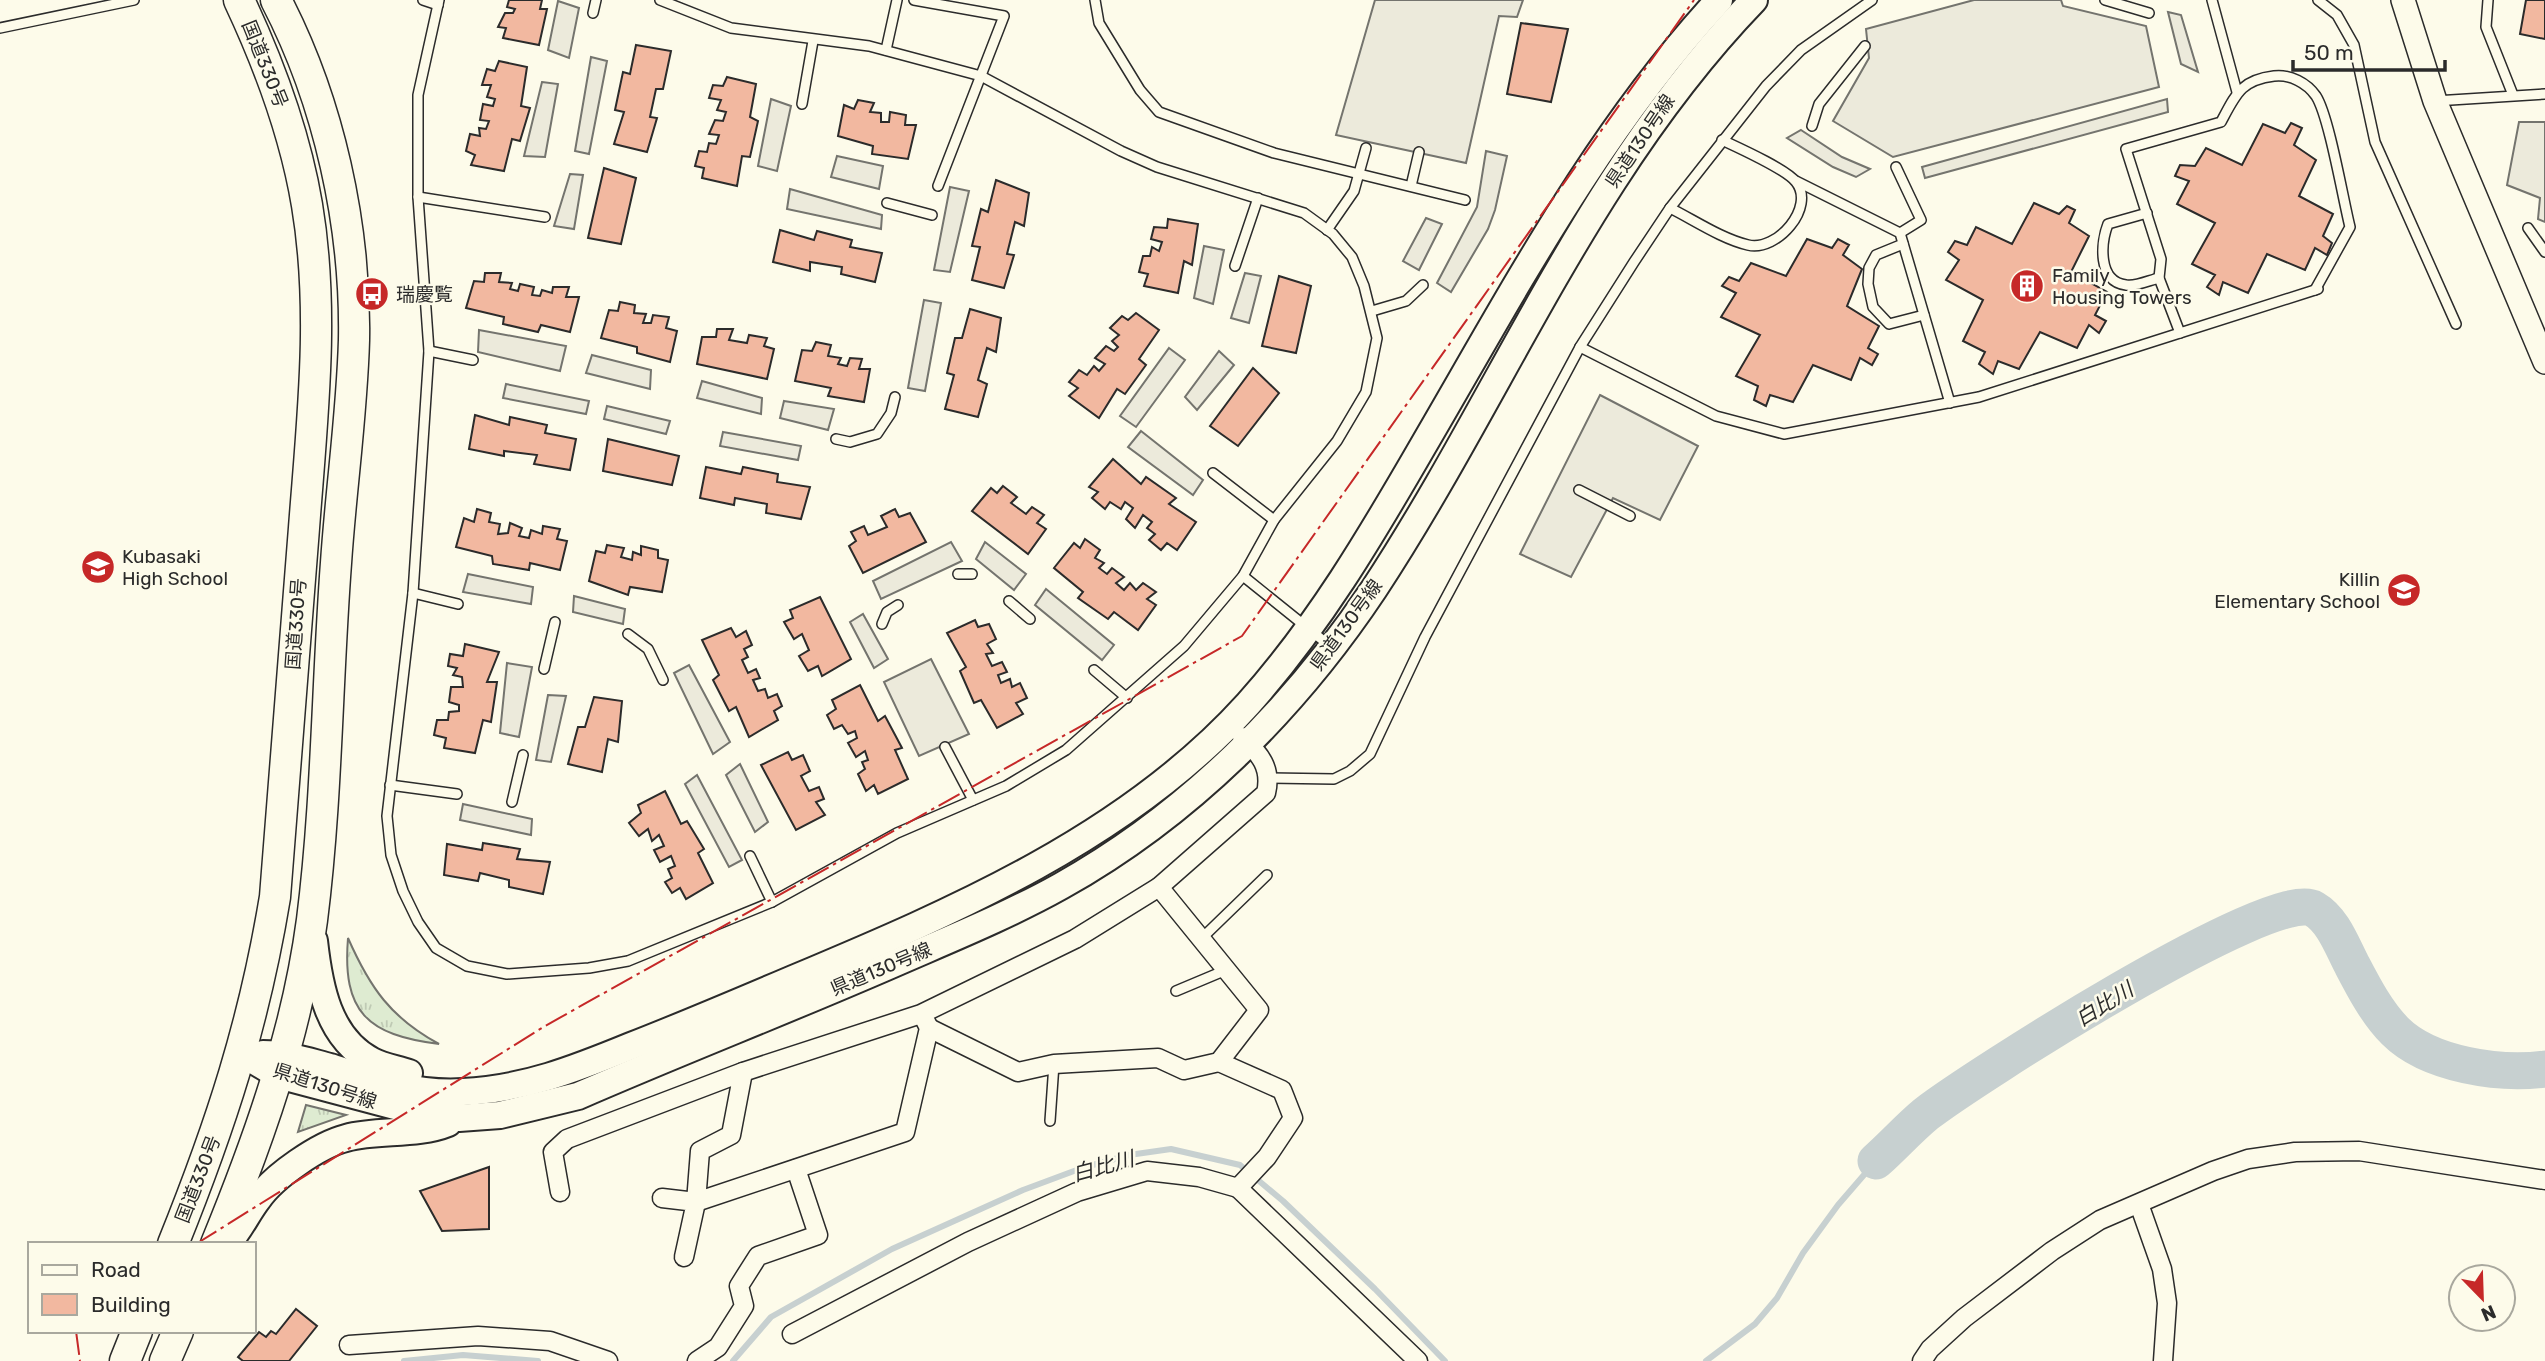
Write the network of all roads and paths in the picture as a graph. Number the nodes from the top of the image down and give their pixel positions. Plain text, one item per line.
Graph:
1 (134, 0) edge
2 (239, 0) edge
3 (276, 0) edge
4 (423, 0) edge
5 (596, 0) edge
6 (660, 0) edge
7 (897, 0) edge
8 (914, 0) edge
9 (1095, 0) edge
10 (1718, 0) edge
11 (1754, 0) edge
12 (1872, 0) edge
13 (2105, 0) edge
14 (2212, 0) edge
15 (2318, 0) edge
16 (2403, 0) edge
17 (2488, 0) edge
18 (438, 3) edge
19 (951, 3) edge
20 (593, 13) dead end
21 (2149, 13) dead end
22 (0, 28) edge
23 (813, 41) junction
24 (1865, 46) dead end
25 (886, 50) junction
26 (981, 76) junction
27 (2237, 92) junction
28 (2545, 94) edge
29 (2513, 96) junction
30 (2435, 101) junction
31 (802, 104) dead end
32 (1812, 126) dead end
33 (1722, 140) junction
34 (1366, 148) dead end
35 (1419, 152) dead end
36 (1896, 167) dead end
37 (1359, 173) junction
38 (1796, 181) junction
39 (938, 186) dead end
40 (1411, 186) junction
41 (418, 197) junction
42 (1258, 198) junction
43 (1465, 200) dead end
44 (887, 203) dead end
45 (1670, 208) junction
46 (2147, 213) junction
47 (932, 215) dead end
48 (545, 217) dead end
49 (2528, 228) dead end
50 (1327, 230) junction
51 (1900, 233) junction
52 (1903, 244) junction
53 (2545, 252) edge
54 (1235, 266) dead end
55 (2159, 278) junction
56 (1423, 285) dead end
57 (1372, 311) junction
58 (1924, 315) junction
59 (2456, 324) dead end
60 (2180, 333) junction
61 (1580, 347) junction
62 (429, 351) junction
63 (473, 360) dead end
64 (2545, 362) edge
65 (894, 397) dead end
66 (1951, 402) junction
67 (836, 439) dead end
68 (1213, 473) dead end
69 (1579, 490) dead end
70 (1629, 516) dead end
71 (1274, 520) junction
72 (958, 574) dead end
73 (972, 575) dead end
74 (1243, 576) junction
75 (413, 593) junction
76 (1009, 601) dead end
77 (458, 604) dead end
78 (898, 605) dead end
79 (1030, 619) dead end
80 (555, 622) dead end
81 (882, 624) dead end
82 (1308, 630) junction
83 (628, 634) dead end
84 (1331, 647) junction
85 (544, 669) dead end
86 (1094, 670) dead end
87 (663, 680) dead end
88 (1127, 698) junction
89 (1228, 724) junction
90 (1248, 743) junction
91 (945, 747) dead end
92 (523, 755) dead end
93 (1269, 778) junction
94 (390, 785) junction
95 (457, 794) dead end
96 (973, 800) junction
97 (512, 802) dead end
98 (750, 856) dead end
99 (1268, 875) dead end
100 (1159, 887) junction
101 (772, 902) junction
102 (311, 922) junction
103 (1201, 939) junction
104 (1226, 970) junction
105 (1175, 991) dead end
106 (925, 1021) junction
107 (243, 1054) junction
108 (1220, 1062) junction
109 (281, 1064) junction
110 (1054, 1064) junction
111 (743, 1072) junction
112 (504, 1088) junction
113 (459, 1118) junction
114 (1050, 1121) dead end
115 (796, 1168) junction
116 (2545, 1180) edge
117 (1240, 1186) junction
118 (560, 1192) dead end
119 (663, 1198) dead end
120 (696, 1202) junction
121 (2139, 1203) junction
122 (174, 1242) edge
123 (217, 1242) edge
124 (229, 1242) edge
125 (684, 1256) dead end
126 (136, 1333) edge
127 (177, 1333) edge
128 (792, 1334) dead end
129 (349, 1345) dead end
130 (125, 1361) edge
131 (164, 1361) edge
132 (608, 1361) edge
133 (696, 1361) edge
134 (1418, 1361) edge
135 (1922, 1361) edge
136 (2164, 1361) edge

1 - 22 lane
2 - 107 highway, 国道330号
3 - 102 highway, 国道330号
4 - 18 lane
5 - 20 lane
6 - 23 lane
7 - 25 lane
8 - 19 lane
9 - 37 lane
10 - 82 main road, 県道130号線
11 - 84 main road, 県道130号線
12 - 33 lane
13 - 21 lane
14 - 27 lane
15 - 59 lane
16 - 30 street
17 - 29 lane
18 - 41 lane
19 - 26 lane
23 - 25 lane
23 - 31 lane
24 - 32 lane
25 - 26 lane
26 - 39 lane
26 - 42 lane
27 - 46 lane
27 - 60 lane
28 - 29 lane
29 - 30 lane
30 - 64 street
33 - 38 lane
33 - 45 lane
34 - 37 lane
35 - 40 lane
36 - 51 lane
37 - 40 lane
37 - 50 lane
38 - 45 lane
38 - 51 lane
40 - 43 lane
41 - 48 lane
41 - 62 lane
42 - 50 lane
42 - 54 lane
44 - 47 lane
45 - 61 lane
46 - 55 lane
46 - 55 lane
49 - 53 lane
50 - 57 lane
51 - 52 lane
52 - 58 lane
52 - 58 lane
55 - 60 lane
56 - 57 lane
57 - 71 lane
58 - 66 lane
60 - 66 lane
61 - 66 lane
61 - 93 lane
62 - 63 lane
62 - 75 lane
65 - 67 lane
68 - 71 lane
69 - 70 lane
71 - 74 lane
72 - 73 lane
74 - 82 lane
74 - 88 lane
75 - 77 lane
75 - 94 lane
76 - 79 lane
78 - 81 lane
80 - 85 lane
82 - 84 lane
82 - 89 main road, 県道130号線
83 - 87 lane
84 - 90 main road, 県道130号線
86 - 88 lane
88 - 96 lane
89 - 90 street
89 - 112 main road, 県道130号線
90 - 93 street
90 - 113 main road, 県道130号線
91 - 96 lane
92 - 97 lane
93 - 100 street
94 - 95 lane
94 - 101 lane
96 - 101 lane
98 - 101 lane
99 - 103 lane
100 - 103 street
100 - 106 street
102 - 109 highway, 国道330号
102 - 112 main road
103 - 104 street
104 - 105 lane
104 - 108 street
106 - 110 street
106 - 111 street
106 - 115 street
107 - 109 main road, 県道130号線
107 - 122 highway, 国道330号
108 - 110 street
108 - 117 street
109 - 112 main road, 県道130号線
109 - 113 main road, 県道130号線
109 - 123 highway, 国道330号
110 - 114 lane
111 - 118 street
111 - 120 street
113 - 124 main road
115 - 120 street
115 - 133 street
116 - 121 street
117 - 128 street
117 - 134 street
119 - 120 street
120 - 125 street
121 - 135 street
121 - 136 street
126 - 130 highway
127 - 131 highway
129 - 132 street

